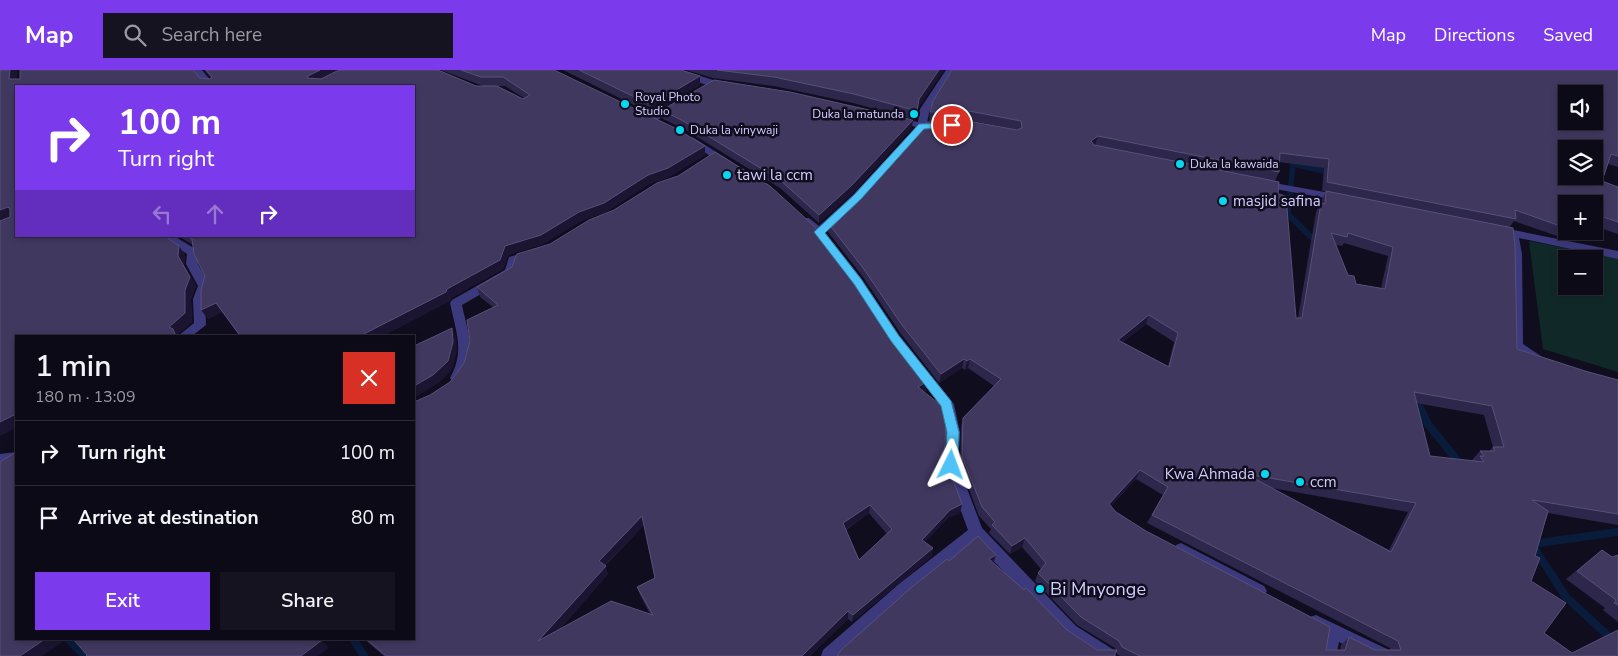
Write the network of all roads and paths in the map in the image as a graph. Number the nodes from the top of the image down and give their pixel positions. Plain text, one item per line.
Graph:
1 (197, 70) edge
2 (950, 70) edge
3 (677, 72) edge
4 (210, 85) edge
5 (736, 85) edge
6 (687, 98) edge
7 (887, 117) edge
8 (949, 125) edge
9 (922, 126) junction
10 (668, 127) edge
11 (682, 134) edge
12 (716, 155) junction
13 (703, 164) edge
14 (733, 166) edge
15 (1248, 181) edge
16 (1348, 199) edge
17 (795, 210) edge
18 (1484, 227) edge
19 (819, 232) junction
20 (1513, 232) junction
21 (168, 237) edge
22 (540, 252) edge
23 (1618, 255) edge
24 (185, 335) edge
25 (1551, 364) edge
26 (445, 388) edge
27 (15, 457) edge
28 (0, 460) edge
29 (976, 532) junction
30 (1172, 545) edge
31 (1269, 596) edge
32 (1302, 614) edge
33 (1334, 632) junction
34 (829, 656) edge
35 (1108, 656) edge
36 (1328, 656) edge
37 (1383, 656) edge

1 - 4 street
2 - 9 street
3 - 5 street
6 - 10 street
7 - 9 street
8 - 9 street
9 - 19 street
11 - 12 street
12 - 13 street
12 - 14 street
15 - 16 street
17 - 19 street
18 - 20 street
19 - 29 street
20 - 23 street
20 - 25 street
21 - 24 street
22 - 26 street
27 - 28 street
29 - 34 street
29 - 35 street
30 - 31 street
32 - 33 street
33 - 36 street
33 - 37 street

